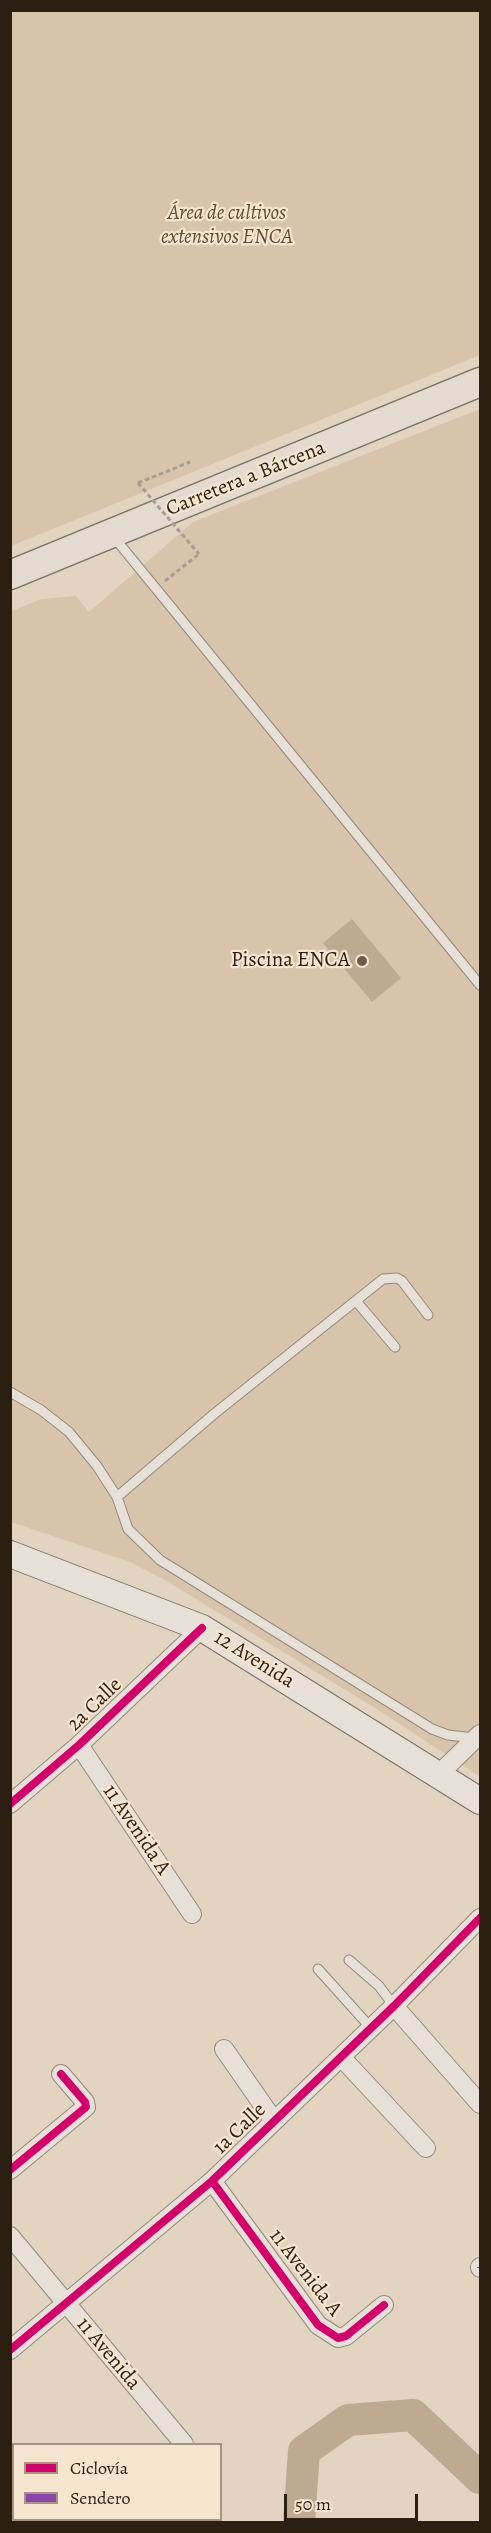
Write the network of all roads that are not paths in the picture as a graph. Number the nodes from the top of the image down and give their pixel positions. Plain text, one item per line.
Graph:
1 (480, 382) edge
2 (111, 534) junction
3 (10, 575) edge
4 (480, 982) edge
5 (356, 1300) junction
6 (428, 1315) dead end
7 (395, 1347) dead end
8 (10, 1392) edge
9 (117, 1497) junction
10 (10, 1554) edge
11 (202, 1628) junction
12 (478, 1736) edge
13 (79, 1745) junction
14 (438, 1774) junction
15 (480, 1801) edge
16 (10, 1804) edge
17 (192, 1914) dead end
18 (480, 1918) edge
19 (349, 1960) dead end
20 (318, 1968) dead end
21 (394, 2006) junction
22 (371, 2028) junction
23 (224, 2049) dead end
24 (341, 2057) junction
25 (61, 2074) dead end
26 (480, 2104) edge
27 (274, 2121) junction
28 (426, 2148) dead end
29 (10, 2170) edge
30 (212, 2181) junction
31 (10, 2236) edge
32 (66, 2303) junction
33 (384, 2305) dead end
34 (10, 2350) edge
35 (182, 2443) edge

1 - 2 main road, Carretera a Bárcena
2 - 3 main road, Carretera a Bárcena
2 - 4 lane
5 - 6 lane
5 - 7 lane
5 - 9 lane
8 - 9 lane
9 - 12 lane
10 - 11 main road, 12 Avenida
11 - 13 street, 2a Calle
11 - 14 main road, 12 Avenida
12 - 14 street
13 - 16 street, 2a Calle
13 - 17 street, 11 Avenida A
14 - 15 main road, 12 Avenida
18 - 21 street, 1a Calle
19 - 21 lane
20 - 22 lane
21 - 22 street, 1a Calle
21 - 26 street
22 - 24 street, 1a Calle
23 - 27 street
24 - 27 street, 1a Calle
24 - 28 street
25 - 29 street
27 - 30 street, 1a Calle
30 - 32 street, 1a Calle
30 - 33 street, 11 Avenida A
31 - 32 street, 11 Avenida
32 - 34 street, 1a Calle
32 - 35 street, 11 Avenida

